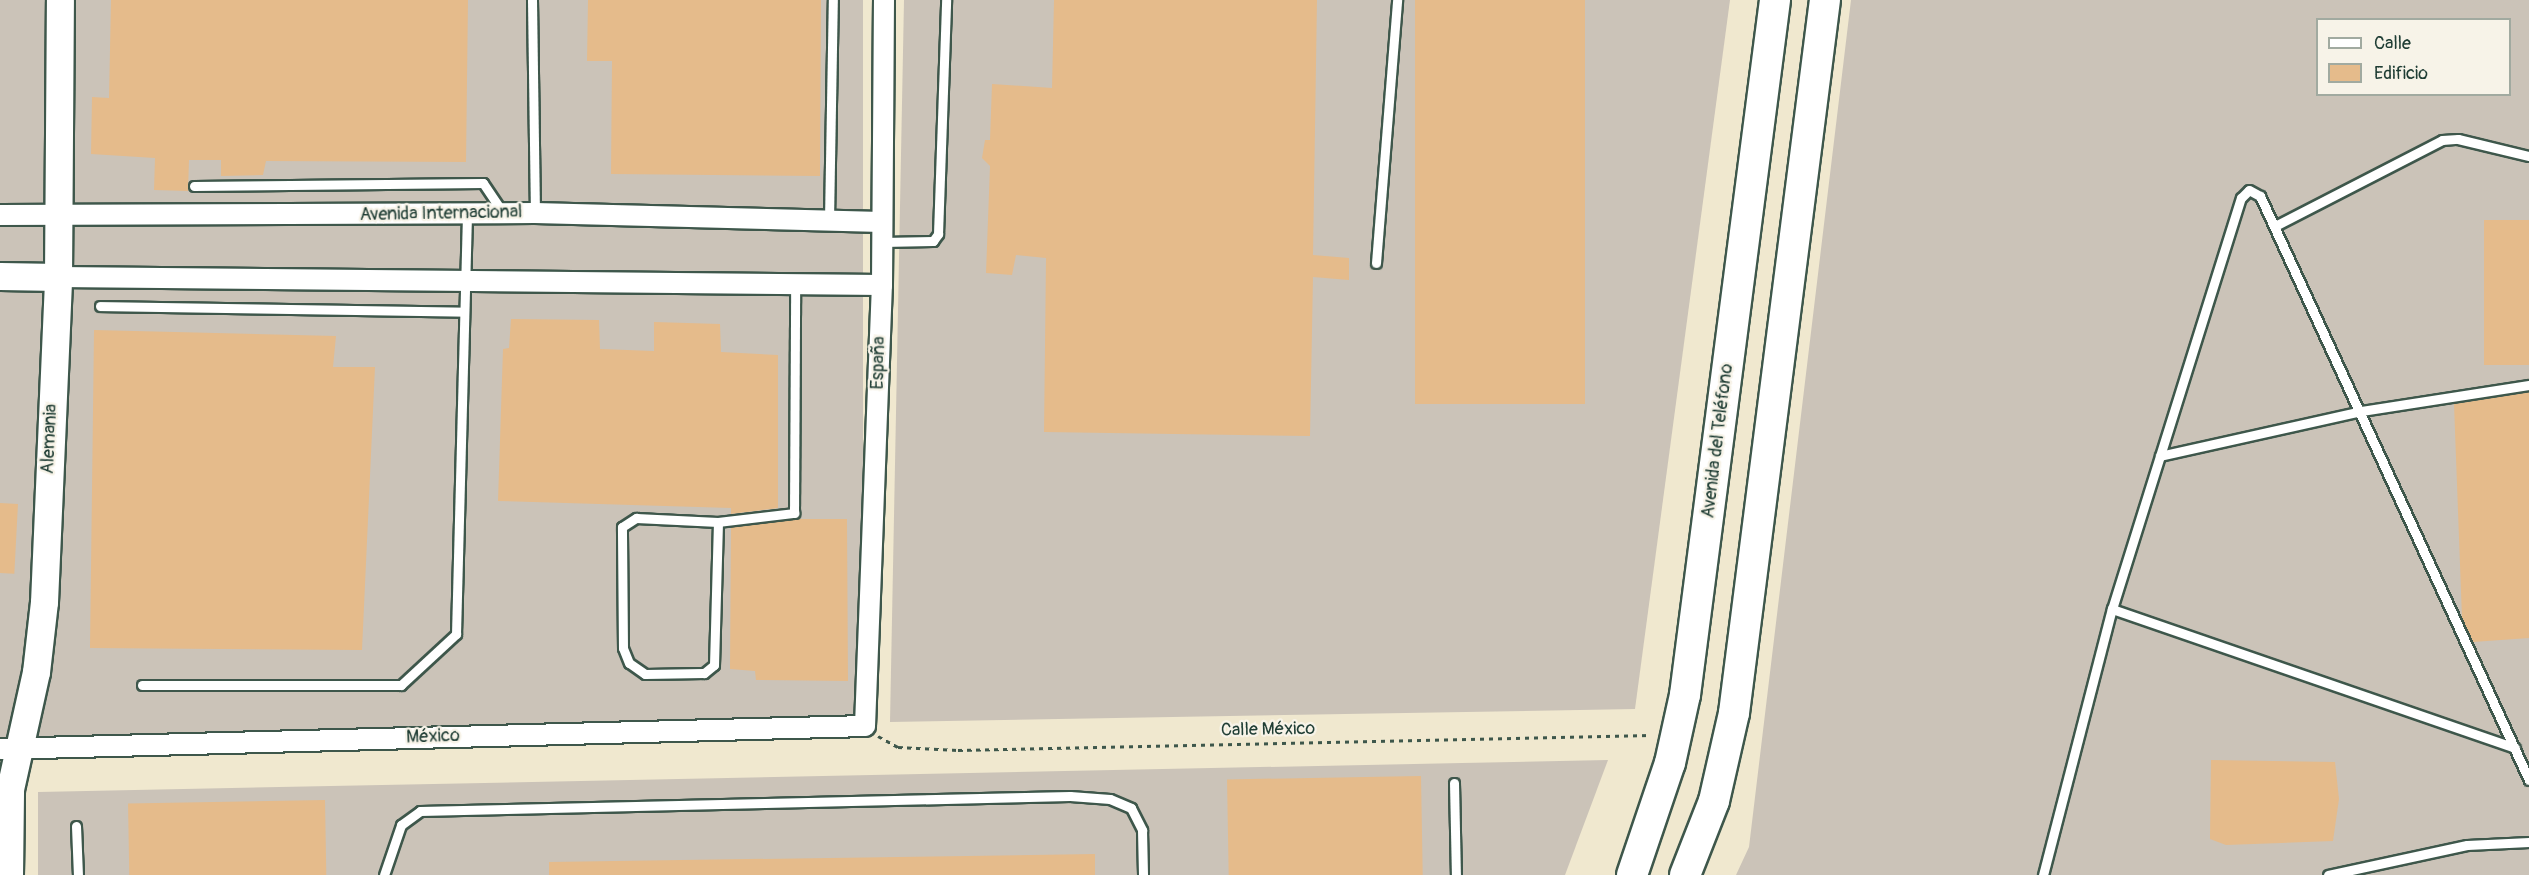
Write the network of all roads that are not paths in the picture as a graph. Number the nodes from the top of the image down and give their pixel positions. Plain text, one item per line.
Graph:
1 (60, 0) edge
2 (532, 0) edge
3 (833, 0) edge
4 (884, 0) edge
5 (946, 0) edge
6 (1397, 0) edge
7 (1775, 0) edge
8 (1825, 0) edge
9 (2529, 156) edge
10 (194, 186) dead end
11 (535, 213) junction
12 (504, 214) junction
13 (0, 215) edge
14 (59, 215) junction
15 (467, 215) junction
16 (829, 220) junction
17 (882, 222) junction
18 (2275, 226) junction
19 (882, 242) junction
20 (1376, 263) dead end
21 (0, 276) edge
22 (58, 277) junction
23 (466, 281) junction
24 (795, 284) junction
25 (882, 285) junction
26 (100, 306) dead end
27 (464, 312) junction
28 (2529, 385) edge
29 (2361, 411) junction
30 (2160, 456) junction
31 (718, 522) junction
32 (2112, 609) junction
33 (142, 685) dead end
34 (865, 726) joint
35 (2515, 748) junction
36 (9, 749) edge
37 (2529, 780) edge
38 (1454, 783) dead end
39 (76, 826) dead end
40 (2529, 842) edge
41 (9, 875) edge
42 (78, 875) edge
43 (384, 875) edge
44 (1143, 875) edge
45 (1456, 875) edge
46 (1632, 875) edge
47 (1685, 875) edge
48 (2043, 875) edge
49 (2328, 875) edge

1 - 14 main road, Alemania
2 - 11 lane
3 - 16 lane
4 - 17 street, España
5 - 19 lane
6 - 20 lane
7 - 46 main road, Avenida del Teléfono
8 - 47 main road
9 - 18 lane
10 - 12 lane
11 - 12 street, Avenida Internacional
11 - 16 street, Avenida Internacional
12 - 15 street, Avenida Internacional
13 - 14 street, Avenida Internacional
14 - 15 street, Avenida Internacional
14 - 22 main road, Alemania
15 - 23 lane
16 - 17 street, Avenida Internacional
17 - 19 street, España
18 - 29 lane
18 - 30 lane
19 - 25 street, España
21 - 22 main road
22 - 23 street
22 - 36 main road, Alemania
23 - 24 street
23 - 27 lane
24 - 25 street
24 - 31 lane
25 - 34 street, España
26 - 27 lane
27 - 33 lane
28 - 29 lane
29 - 30 lane
29 - 35 lane
30 - 32 lane
31 - 31 lane
32 - 35 lane
32 - 48 lane
34 - 36 street, México
35 - 37 lane
36 - 41 main road, Alemania
38 - 45 lane
39 - 42 lane
40 - 49 lane
43 - 44 lane

